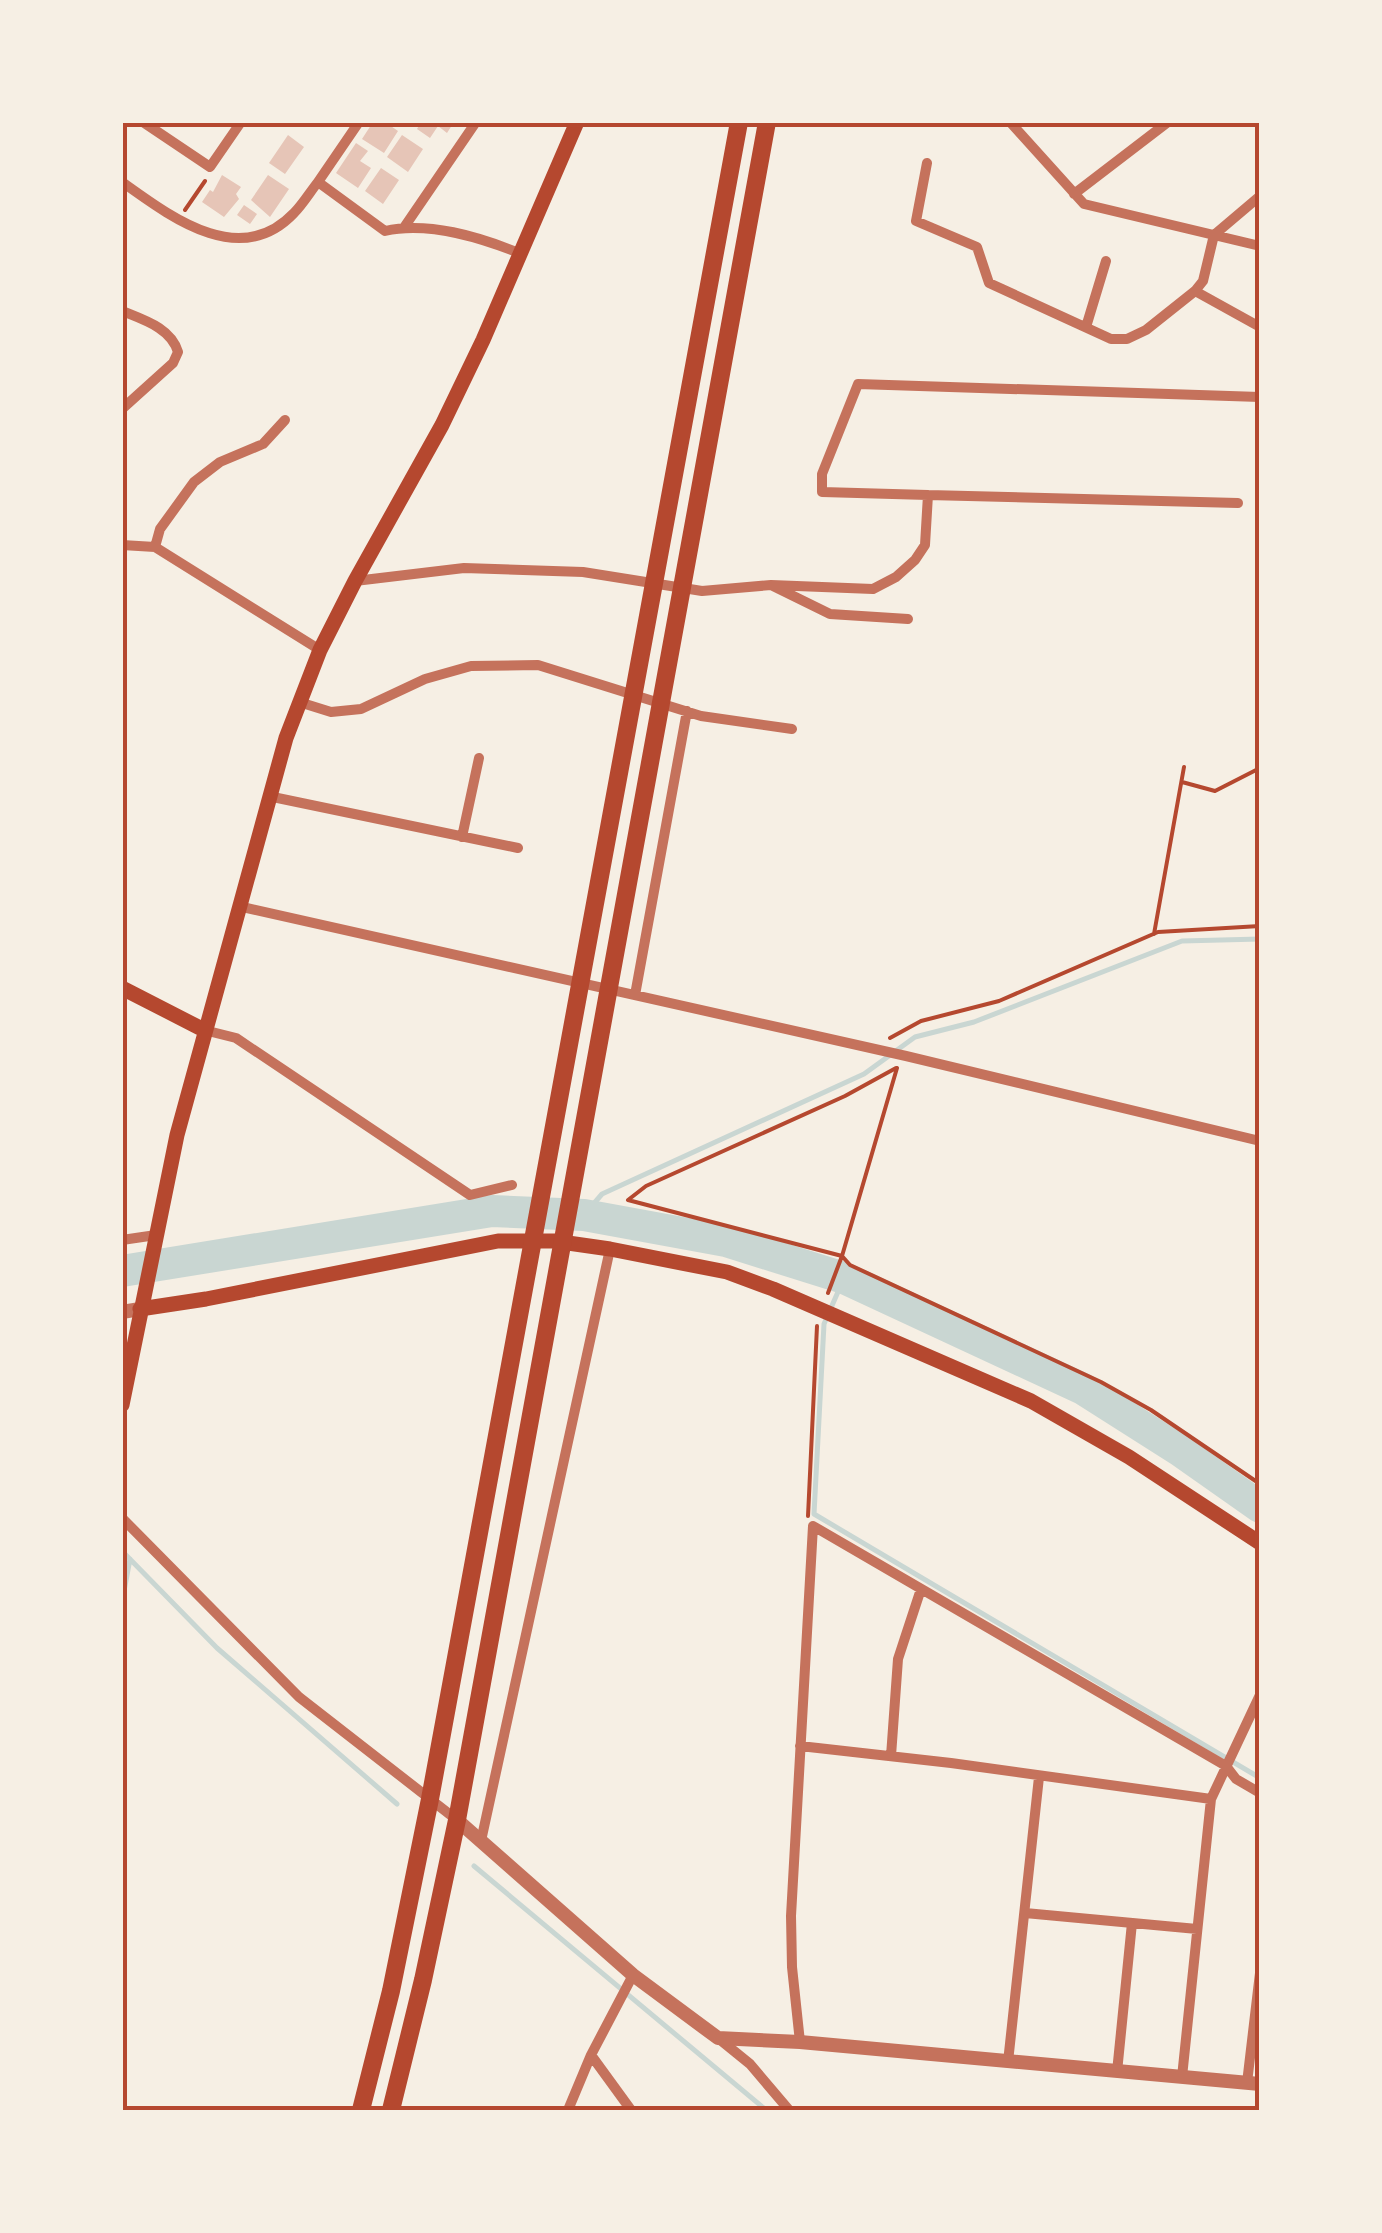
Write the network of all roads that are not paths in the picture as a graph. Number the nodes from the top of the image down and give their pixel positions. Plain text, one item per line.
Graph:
1 (144, 122) edge
2 (241, 122) edge
3 (359, 122) edge
4 (476, 122) edge
5 (578, 122) edge
6 (739, 122) edge
7 (768, 122) edge
8 (1010, 122) edge
9 (1168, 122) edge
10 (926, 164) dead end
11 (122, 182) edge
12 (318, 182) junction
13 (1074, 194) junction
14 (1260, 196) edge
15 (405, 226) junction
16 (1214, 235) junction
17 (1260, 246) edge
18 (518, 253) junction
19 (1106, 261) dead end
20 (1195, 291) junction
21 (122, 311) edge
22 (1086, 327) junction
23 (1260, 327) edge
24 (1260, 397) edge
25 (122, 409) edge
26 (285, 420) dead end
27 (928, 495) junction
28 (1238, 503) dead end
29 (122, 545) edge
30 (155, 547) junction
31 (354, 580) junction
32 (771, 585) junction
33 (908, 619) dead end
34 (320, 650) junction
35 (299, 702) junction
36 (687, 712) junction
37 (792, 730) dead end
38 (479, 758) dead end
39 (268, 796) junction
40 (462, 836) junction
41 (518, 848) dead end
42 (238, 906) junction
43 (122, 988) edge
44 (635, 995) junction
45 (204, 1030) junction
46 (1260, 1141) edge
47 (512, 1185) dead end
48 (156, 1235) junction
49 (122, 1240) edge
50 (610, 1250) junction
51 (140, 1309) junction
52 (122, 1312) edge
53 (122, 1405) edge
54 (122, 1518) edge
55 (1260, 1542) edge
56 (920, 1589) junction
57 (1260, 1695) edge
58 (800, 1746) junction
59 (891, 1756) junction
60 (1226, 1766) junction
61 (1039, 1777) junction
62 (1260, 1792) edge
63 (430, 1799) junction
64 (1210, 1799) junction
65 (456, 1820) junction
66 (481, 1841) junction
67 (1025, 1913) junction
68 (1132, 1923) junction
69 (1197, 1929) junction
70 (1260, 1973) edge
71 (633, 1975) junction
72 (718, 2038) junction
73 (800, 2042) junction
74 (591, 2054) junction
75 (1008, 2062) junction
76 (1117, 2072) junction
77 (1182, 2077) junction
78 (1253, 2084) edge
79 (361, 2110) edge
80 (391, 2110) edge
81 (568, 2110) edge
82 (631, 2110) edge
83 (789, 2110) edge

1 - 2 street
3 - 12 street
4 - 15 street
5 - 18 main road
6 - 63 highway
7 - 65 highway
8 - 13 street
9 - 13 street
10 - 22 street
11 - 12 street
12 - 15 street
13 - 16 street
14 - 16 street
15 - 18 street
16 - 17 street
16 - 20 street
18 - 31 main road
19 - 22 street
20 - 22 street
20 - 23 street
21 - 25 street
24 - 27 street
26 - 30 street
27 - 28 street
27 - 32 street
29 - 30 street
30 - 34 street
31 - 32 street
31 - 34 main road
32 - 33 street
34 - 35 main road
35 - 36 street
35 - 39 main road
36 - 37 street
36 - 44 street
38 - 40 street
39 - 40 street
39 - 42 main road
40 - 41 street
42 - 44 street
42 - 45 main road
43 - 45 main road
44 - 46 street
45 - 47 street
45 - 48 main road
48 - 49 street
48 - 51 main road
50 - 51 main road
50 - 55 main road
50 - 66 street
51 - 52 street
51 - 53 main road
54 - 63 street
56 - 58 street
56 - 59 street
56 - 60 street
57 - 60 street
58 - 59 street
58 - 73 street
59 - 61 street
60 - 62 street
60 - 64 street
61 - 64 street
61 - 67 street
63 - 65 street
63 - 79 highway
64 - 69 street
65 - 66 street
65 - 80 highway
66 - 71 street
67 - 68 street
67 - 75 street
68 - 69 street
68 - 76 street
69 - 77 street
70 - 78 street
71 - 72 street
71 - 74 street
72 - 73 street
72 - 83 street
73 - 75 street
74 - 81 street
74 - 82 street
75 - 76 street
76 - 77 street
77 - 78 street

